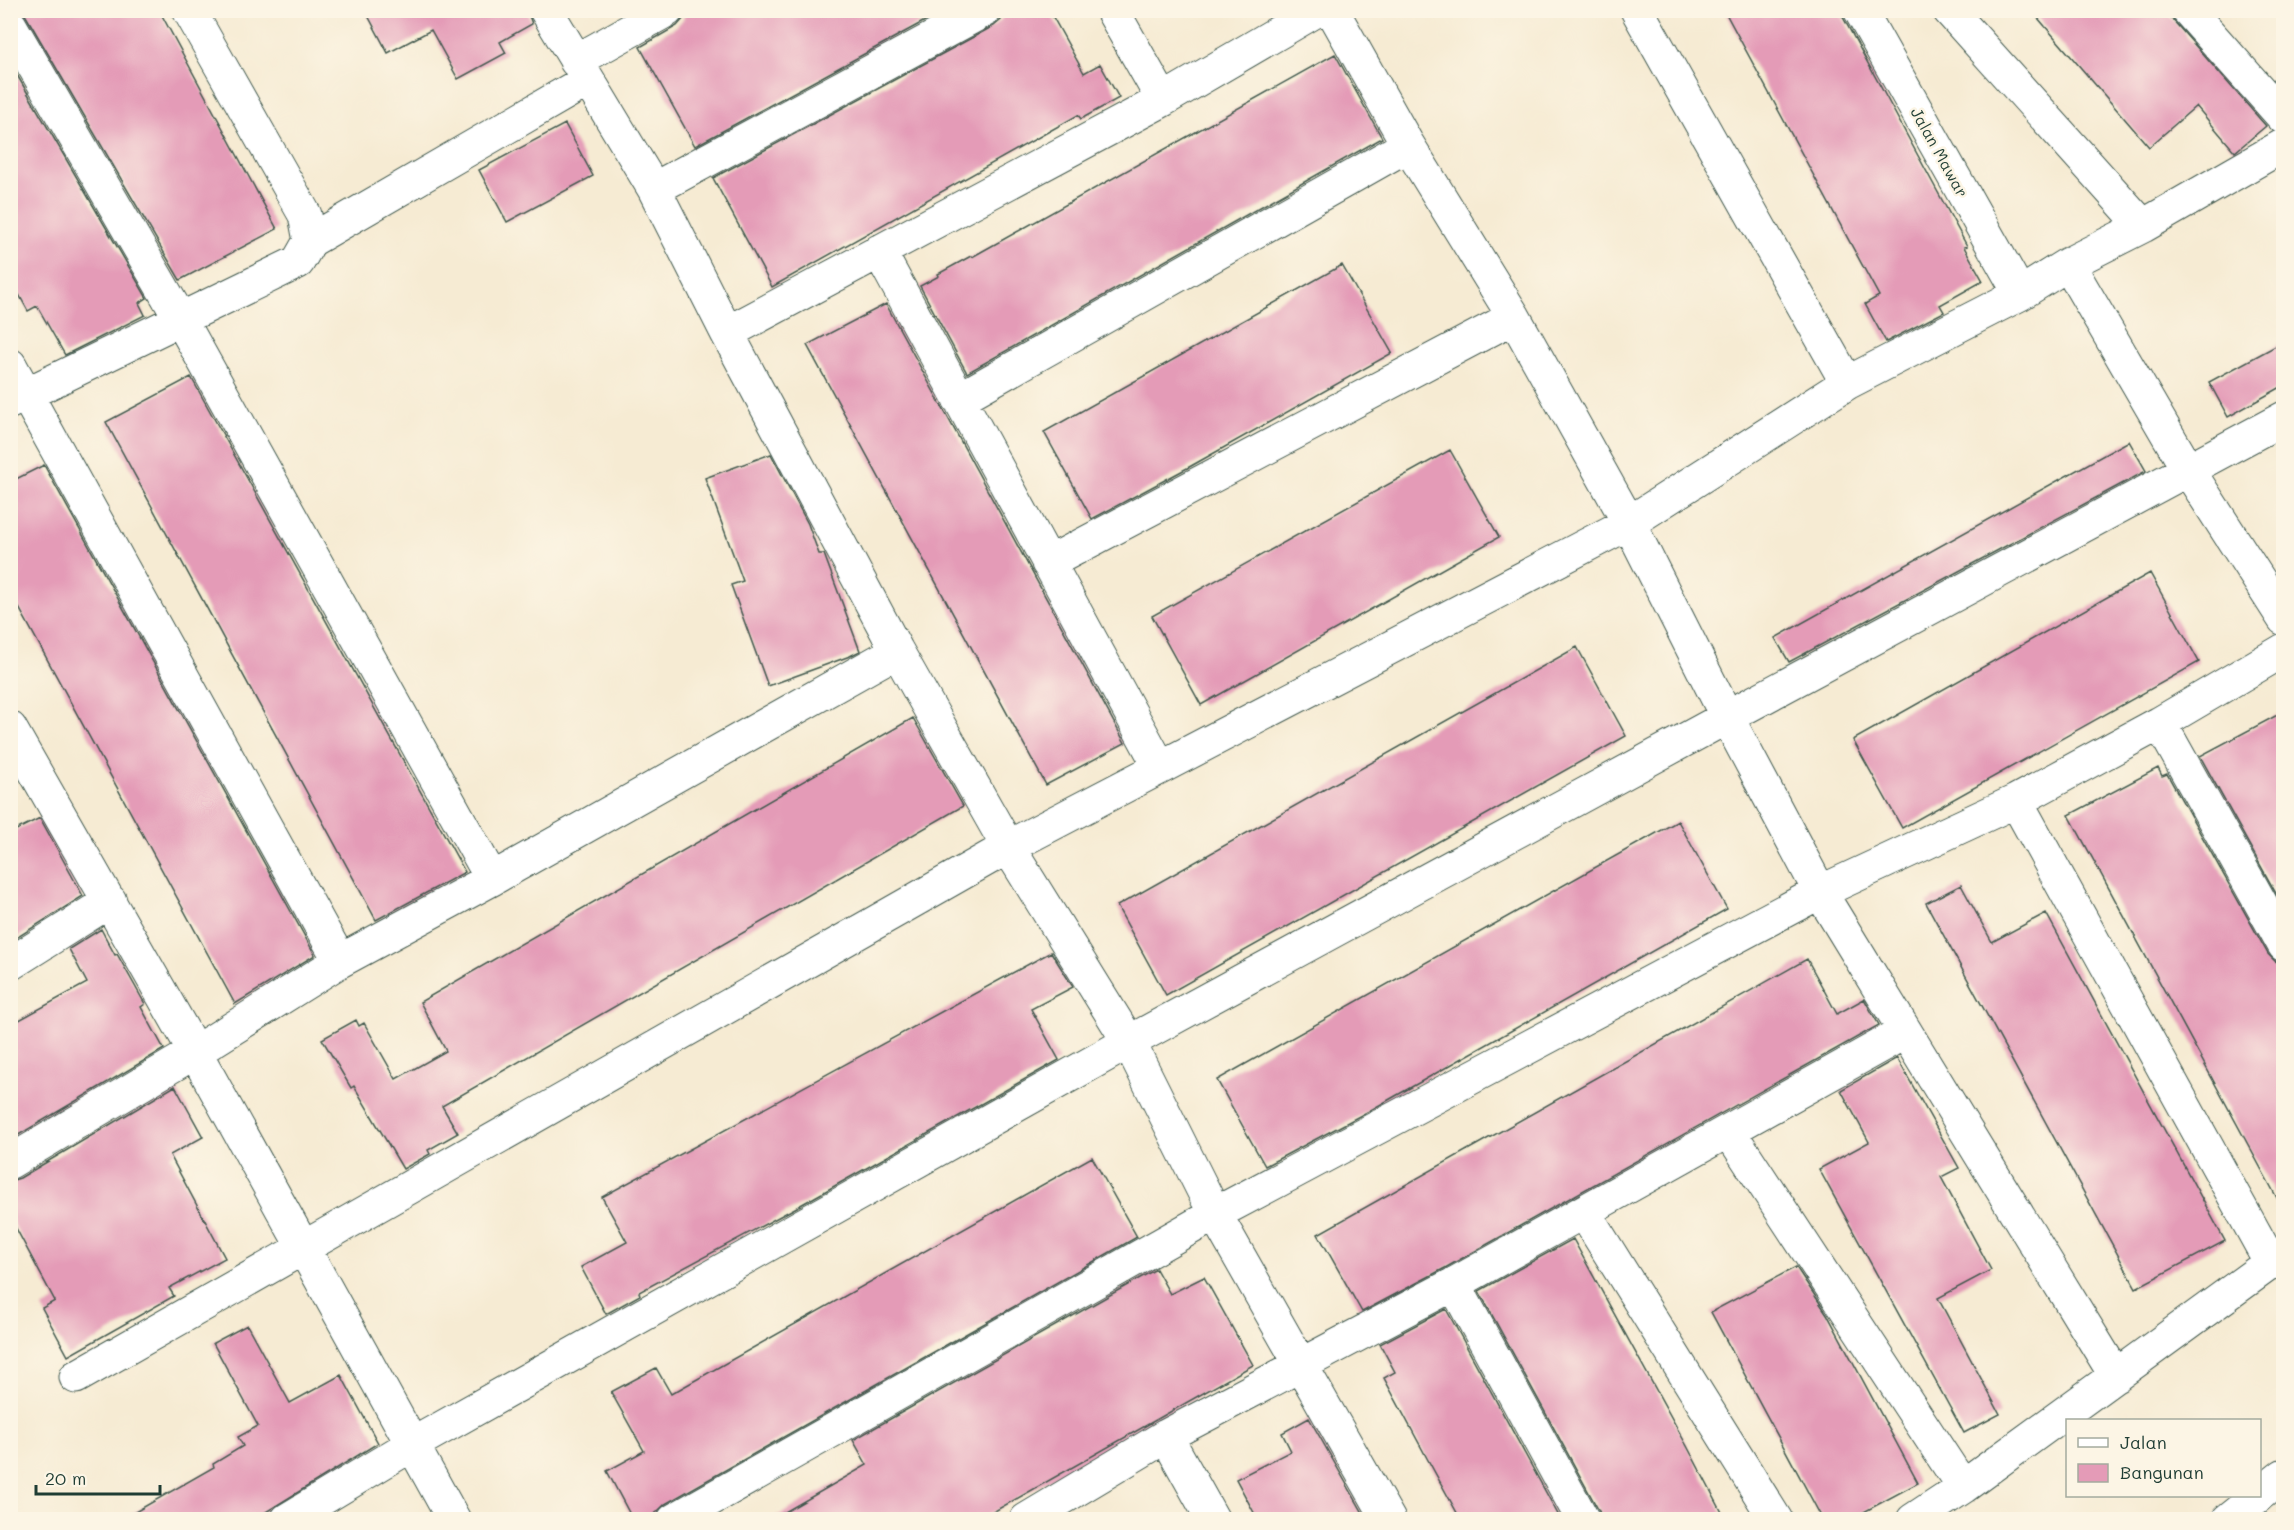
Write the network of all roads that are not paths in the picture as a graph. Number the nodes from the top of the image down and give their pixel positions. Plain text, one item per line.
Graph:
1 (189, 10) edge
2 (546, 10) edge
3 (667, 10) edge
4 (984, 10) edge
5 (1112, 10) edge
6 (1317, 10) edge
7 (1332, 10) edge
8 (1637, 10) edge
9 (1860, 10) edge
10 (1950, 10) edge
11 (2188, 10) edge
12 (10, 25) edge
13 (582, 71) junction
14 (1163, 100) junction
15 (2283, 118) edge
16 (1408, 145) junction
17 (2283, 145) edge
18 (654, 189) junction
19 (2143, 226) junction
20 (310, 241) junction
21 (879, 251) junction
22 (2068, 264) junction
23 (2019, 294) junction
24 (1514, 317) junction
25 (180, 320) junction
26 (726, 333) junction
27 (10, 365) edge
28 (1846, 383) junction
29 (19, 398) edge
30 (959, 399) junction
31 (2283, 418) edge
32 (2187, 468) junction
33 (1629, 523) junction
34 (1048, 563) junction
35 (2283, 619) edge
36 (2283, 650) edge
37 (897, 651) junction
38 (1727, 717) junction
39 (2160, 723) junction
40 (10, 728) edge
41 (21, 767) edge
42 (1160, 767) junction
43 (2016, 801) junction
44 (1008, 847) junction
45 (492, 879) junction
46 (1820, 892) junction
47 (110, 901) junction
48 (2283, 945) edge
49 (340, 961) junction
50 (10, 964) edge
51 (1905, 1032) junction
52 (1129, 1042) junction
53 (195, 1052) junction
54 (1729, 1131) junction
55 (10, 1162) edge
56 (1584, 1212) junction
57 (1215, 1214) junction
58 (303, 1246) junction
59 (2277, 1258) edge
60 (1454, 1284) junction
61 (1302, 1365) junction
62 (2116, 1376) junction
63 (76, 1377) dead end
64 (1166, 1436) junction
65 (413, 1444) junction
66 (2283, 1475) edge
67 (1963, 1487) junction
68 (2261, 1493) edge
69 (2257, 1497) edge
70 (287, 1520) edge
71 (454, 1520) edge
72 (674, 1520) edge
73 (1026, 1520) edge
74 (1213, 1520) edge
75 (1389, 1520) edge
76 (1583, 1520) edge
77 (1776, 1520) edge
78 (1913, 1520) edge
79 (2228, 1520) edge

1 - 20 street
2 - 13 street
3 - 13 street
4 - 18 street
5 - 14 street
6 - 14 street
7 - 16 street
8 - 28 street
9 - 23 street, Jalan Mawar
10 - 19 street
11 - 15 street
12 - 25 street
13 - 18 street
13 - 20 street
14 - 21 street
16 - 24 street
16 - 30 street
17 - 19 street
18 - 26 street
19 - 22 street
20 - 25 street
21 - 26 street
21 - 30 street
22 - 23 street
22 - 32 street
23 - 28 street
24 - 33 street
24 - 34 street
25 - 29 street
25 - 45 street
26 - 37 street
27 - 29 street
28 - 33 street
29 - 49 street
30 - 34 street
31 - 32 street
32 - 35 street
32 - 38 street
33 - 38 street
33 - 42 street
34 - 42 street
36 - 39 street
37 - 44 street
37 - 45 street
38 - 46 street
38 - 52 street
39 - 43 street
39 - 48 street
40 - 41 street
41 - 47 street
42 - 44 street
43 - 46 street
43 - 59 street
44 - 52 street
44 - 58 street
45 - 49 street
46 - 51 street
46 - 57 street
47 - 50 street
47 - 53 street
49 - 53 street
51 - 54 street
51 - 62 street
52 - 57 street
52 - 65 street
53 - 55 street
53 - 58 street
54 - 56 street
54 - 67 street
56 - 60 street
56 - 77 street
57 - 61 street
57 - 72 street
58 - 63 street
58 - 65 street
59 - 62 street
60 - 61 street
60 - 76 street
61 - 64 street
61 - 75 street
62 - 67 street
64 - 73 street
64 - 74 street
65 - 70 street
65 - 71 street
66 - 68 street
67 - 78 street
69 - 79 street

